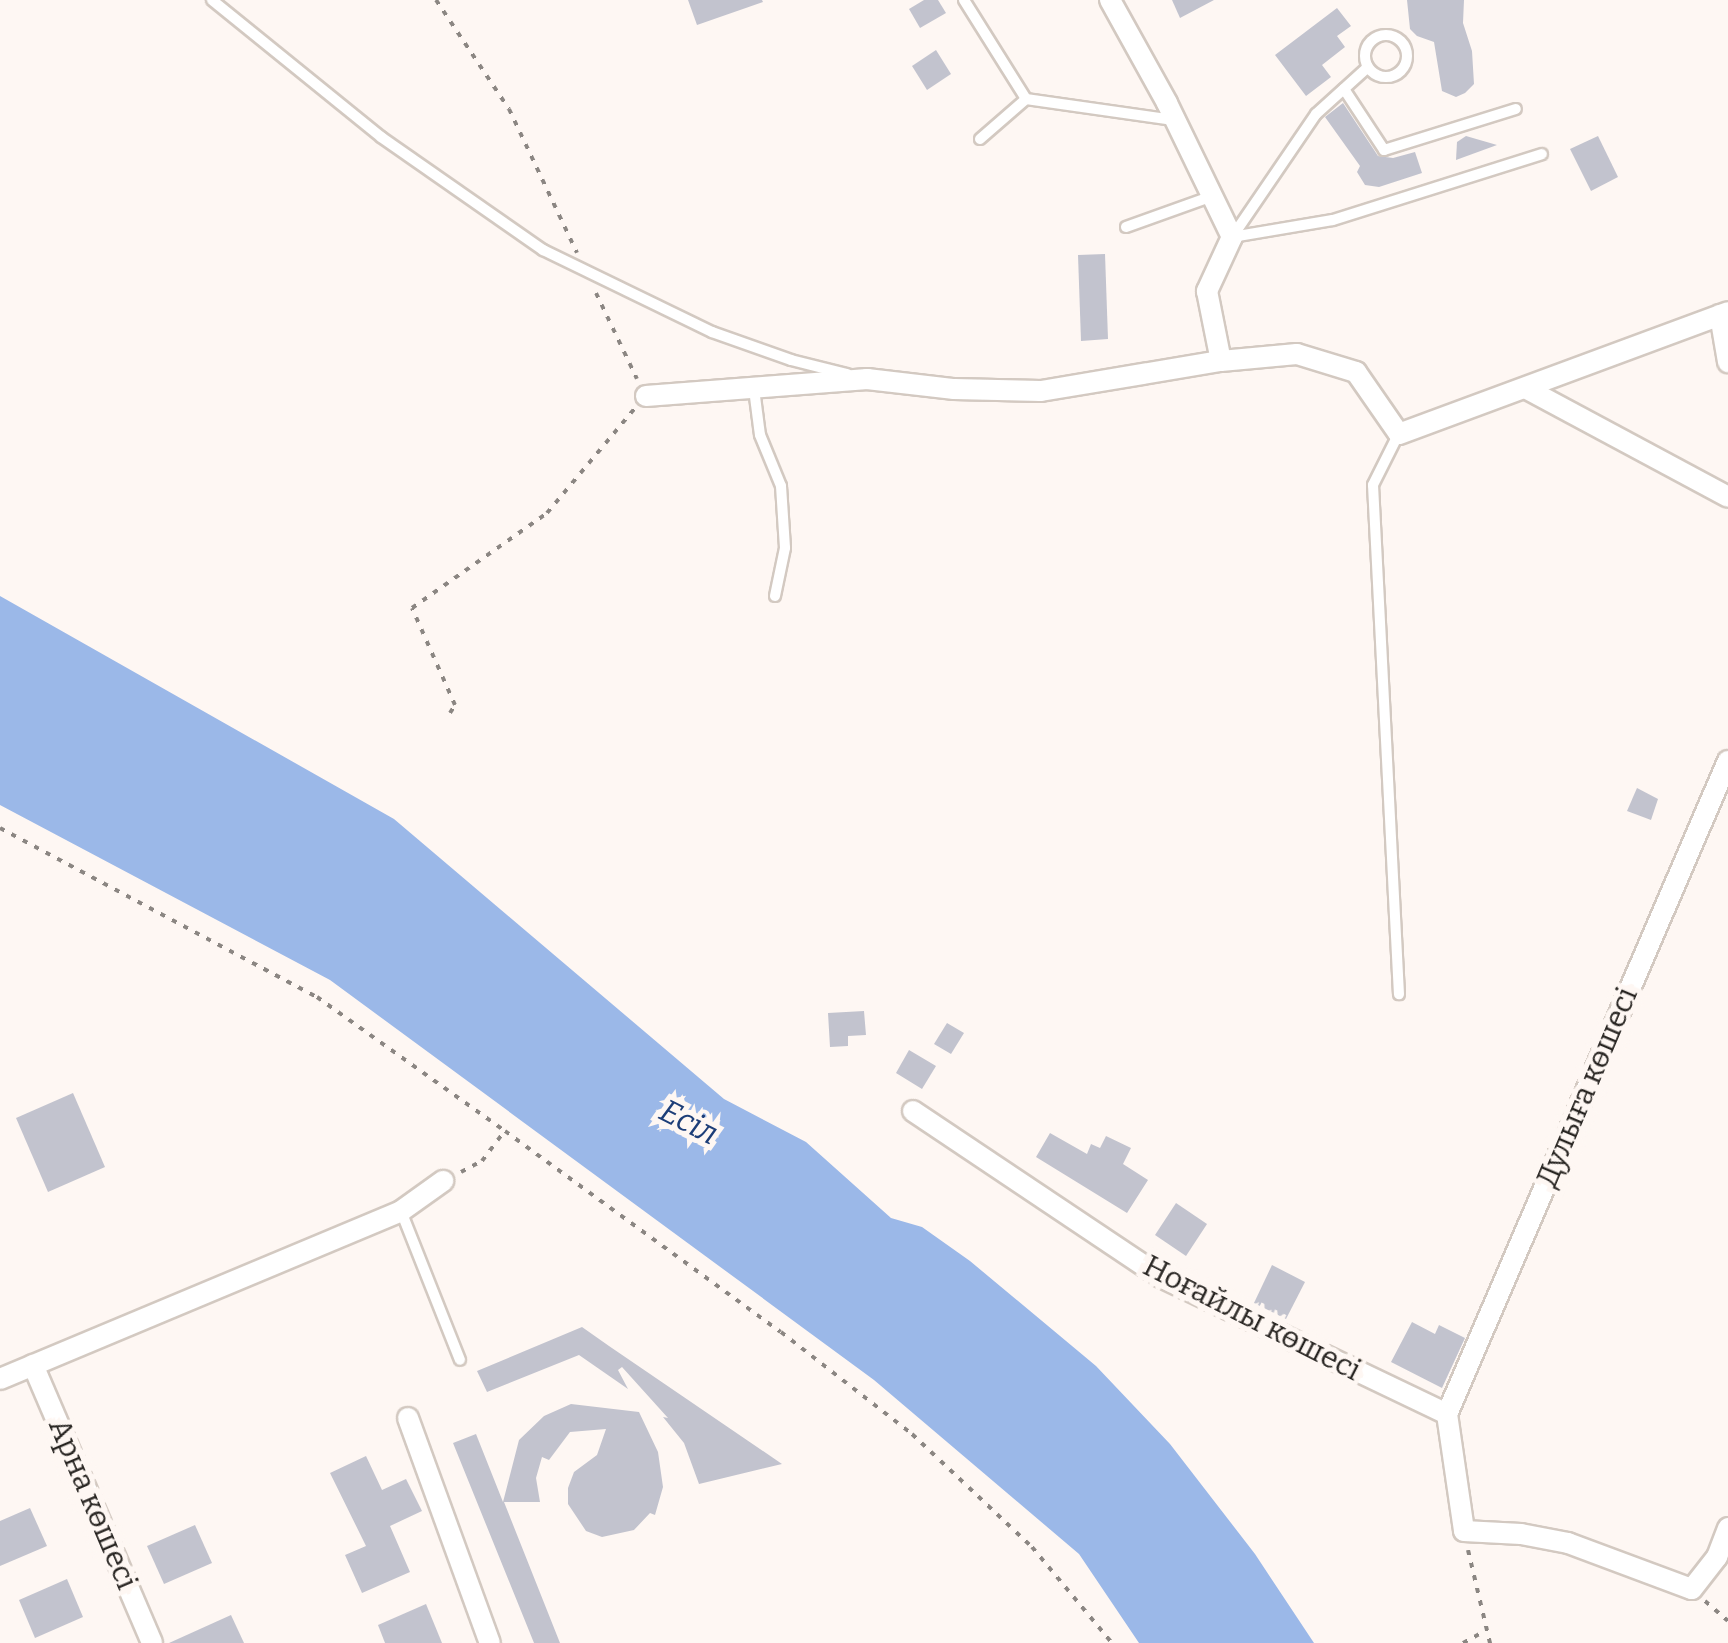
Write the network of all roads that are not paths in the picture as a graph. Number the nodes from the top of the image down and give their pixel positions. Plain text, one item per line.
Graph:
1 (212, 0) edge
2 (964, 0) edge
3 (1110, 0) edge
4 (1368, 67) junction
5 (1344, 89) junction
6 (1026, 99) junction
7 (1516, 109) dead end
8 (1175, 120) junction
9 (980, 139) dead end
10 (1542, 154) dead end
11 (1210, 197) junction
12 (1126, 228) dead end
13 (1232, 237) junction
14 (1724, 313) edge
15 (1221, 361) junction
16 (1728, 362) edge
17 (867, 379) junction
18 (754, 388) junction
19 (1527, 389) junction
20 (646, 396) road end
21 (1398, 434) junction
22 (1728, 497) edge
23 (775, 596) dead end
24 (1728, 761) edge
25 (1399, 994) dead end
26 (914, 1111) dead end
27 (443, 1181) road end
28 (401, 1211) junction
29 (460, 1360) dead end
30 (34, 1365) junction
31 (0, 1379) edge
32 (1447, 1414) junction
33 (408, 1418) dead end
34 (1728, 1528) edge
35 (152, 1643) edge
36 (490, 1643) edge

1 - 17 lane
2 - 6 lane
3 - 8 street
4 - 4 lane
4 - 5 lane
5 - 7 lane
5 - 13 lane
6 - 8 lane
6 - 9 lane
8 - 11 street
10 - 13 lane
11 - 12 lane
11 - 13 street
13 - 15 street
14 - 16 street
14 - 19 street
15 - 17 street
15 - 21 street
17 - 18 street
18 - 20 street
18 - 23 lane
19 - 21 street
19 - 22 street
21 - 25 lane
24 - 32 street, Дулыға көшесі
26 - 32 street, Ноғайлы көшесі
27 - 28 street
28 - 29 lane
28 - 30 street
30 - 31 street
30 - 35 street, Арна көшесі
32 - 34 street
33 - 36 street

